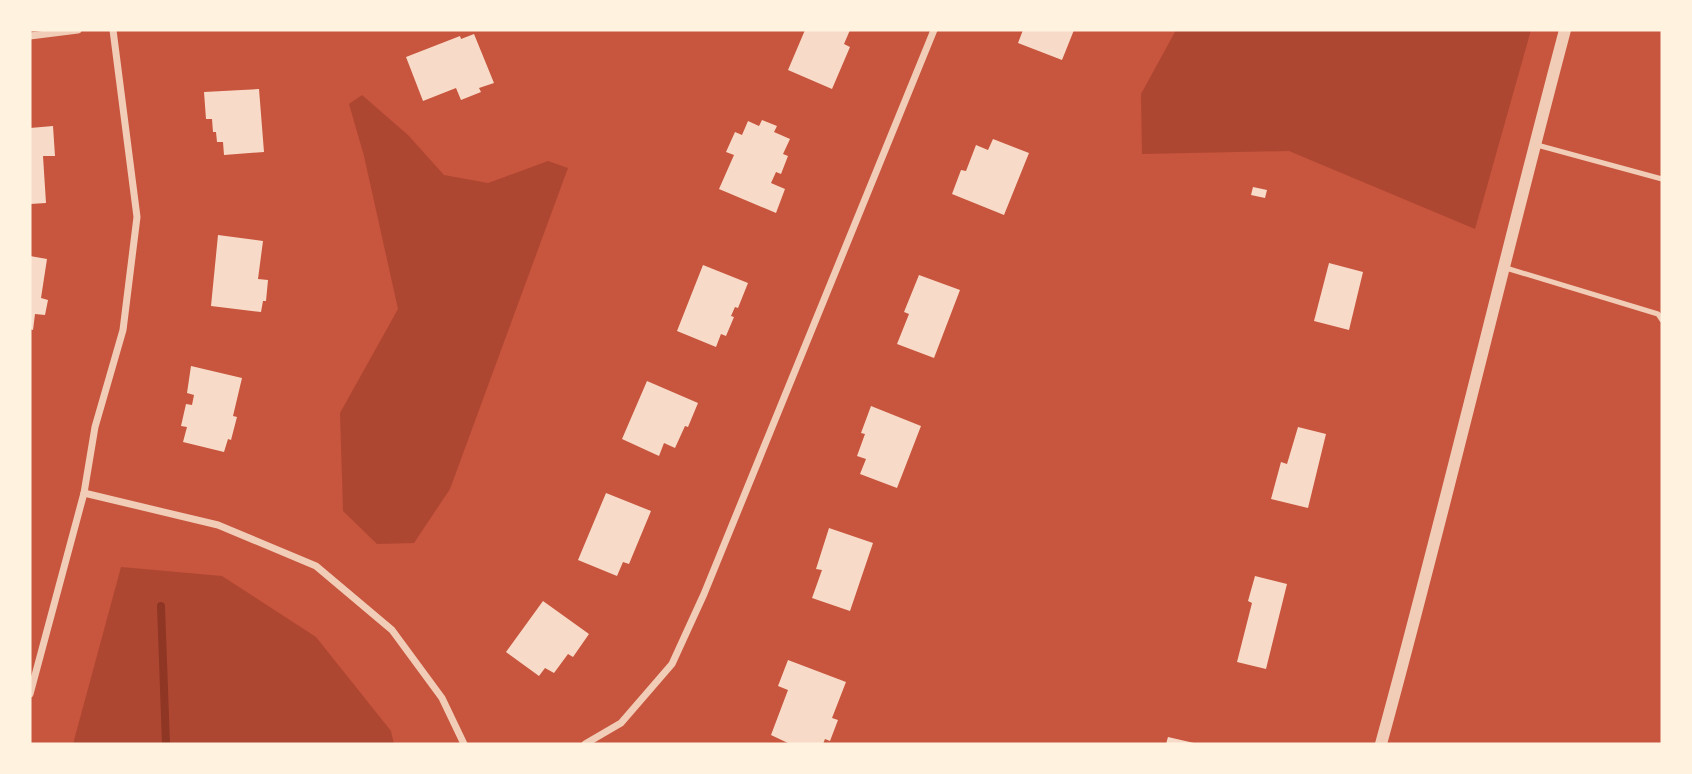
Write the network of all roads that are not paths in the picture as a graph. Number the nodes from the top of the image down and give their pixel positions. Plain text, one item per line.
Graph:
1 (78, 30) edge
2 (113, 30) edge
3 (934, 30) edge
4 (1565, 30) edge
5 (30, 36) edge
6 (1535, 145) junction
7 (1662, 178) edge
8 (1503, 267) junction
9 (1662, 320) edge
10 (83, 493) junction
11 (30, 694) edge
12 (464, 744) edge
13 (585, 744) edge
14 (1381, 744) edge

1 - 5 street
2 - 10 street
3 - 13 street
4 - 6 street
6 - 7 lane
6 - 8 street
8 - 9 lane
8 - 14 street
10 - 11 street
10 - 12 street

